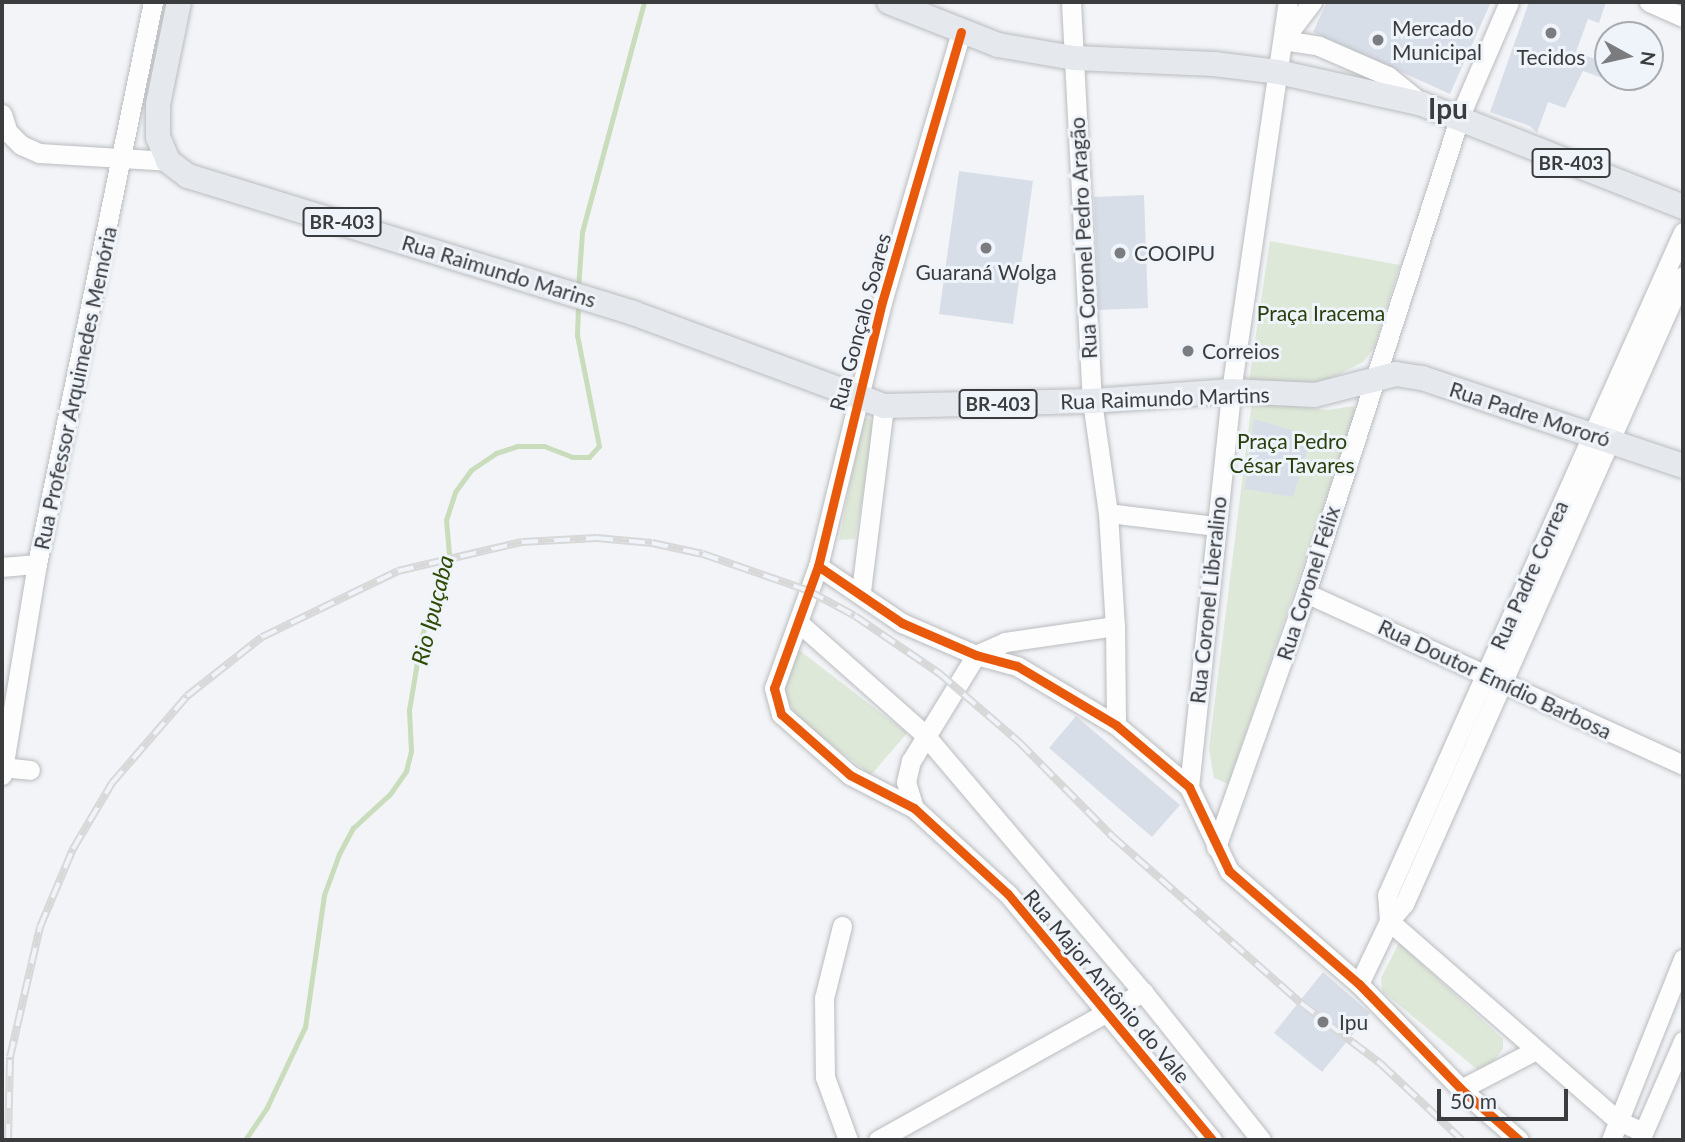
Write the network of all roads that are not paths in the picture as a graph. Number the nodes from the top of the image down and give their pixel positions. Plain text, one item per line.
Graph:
1 (153, 2) edge
2 (179, 2) edge
3 (889, 2) edge
4 (1072, 2) edge
5 (1288, 2) edge
6 (1312, 2) edge
7 (1509, 2) edge
8 (1649, 2) edge
9 (1683, 17) edge
10 (961, 32) junction
11 (1283, 40) junction
12 (1074, 58) junction
13 (1278, 72) junction
14 (1423, 104) junction
15 (2, 114) edge
16 (1459, 118) junction
17 (124, 156) junction
18 (168, 161) junction
19 (1683, 207) edge
20 (1683, 232) edge
21 (1683, 276) edge
22 (633, 313) joint
23 (1375, 377) junction
24 (1231, 391) junction
25 (857, 397) junction
26 (1092, 401) junction
27 (884, 406) junction
28 (1601, 437) junction
29 (1683, 466) edge
30 (1108, 513) junction
31 (1214, 526) junction
32 (37, 564) junction
33 (818, 566) junction
34 (2, 567) edge
35 (861, 590) junction
36 (1306, 593) junction
37 (798, 622) junction
38 (1115, 626) junction
39 (976, 655) junction
40 (1494, 679) junction
41 (1115, 725) junction
42 (924, 734) junction
43 (1683, 765) edge
44 (2, 767) edge
45 (30, 770) dead end
46 (2, 775) edge
47 (1189, 786) junction
48 (914, 808) junction
49 (1216, 847) junction
50 (1389, 921) junction
51 (842, 926) dead end
52 (1683, 959) edge
53 (1359, 984) junction
54 (1143, 992) junction
55 (1109, 1014) junction
56 (1683, 1041) edge
57 (1534, 1051) junction
58 (1677, 1075) edge
59 (1461, 1089) junction
60 (1617, 1120) junction
61 (1641, 1136) edge
62 (848, 1140) edge
63 (878, 1140) edge
64 (1212, 1140) edge
65 (1261, 1140) edge
66 (1519, 1140) edge
67 (1611, 1140) edge

1 - 17 street, Rua Professor Arquimedes Memória
2 - 18 main road
3 - 10 main road, BR-403
4 - 12 street, Rua Coronel Pedro Aragão
5 - 11 street, Rua Coronel Liberalino
6 - 11 street, Rua Coronel Liberalino
7 - 16 street, Rua Coronel Félix
8 - 9 street
10 - 12 main road, BR-403
10 - 25 street, Rua Gonçalo Soares
11 - 13 street, Rua Coronel Liberalino
11 - 14 street
12 - 13 main road, BR-403
12 - 26 street, Rua Coronel Pedro Aragão
13 - 14 main road, BR-403
13 - 24 street, Rua Coronel Liberalino
14 - 16 main road, BR-403
15 - 17 street
16 - 19 main road, BR-403
16 - 23 street, Rua Coronel Félix
17 - 18 street
17 - 32 street, Rua Professor Arquimedes Memória
18 - 22 main road, Rua Raimundo Marins / BR-403
20 - 28 street, Rua Padre Correa
21 - 28 street, Rua Padre Correa
22 - 25 main road, Rua Raimundo Martins / BR-403
23 - 24 main road, Rua Raimundo Martins / BR-403
23 - 28 main road, Rua Padre Mororó / BR-403
23 - 36 street, Rua Coronel Félix
24 - 26 main road, Rua Raimundo Martins / BR-403
24 - 31 street, Rua Coronel Liberalino
25 - 27 main road, Rua Raimundo Martins / BR-403
25 - 33 street, Rua Gonçalo Soares
26 - 27 main road, Rua Raimundo Martins / BR-403
26 - 30 street, Rua Coronel Pedro Aragão
27 - 35 street
28 - 29 main road, Rua Padre Mororó / BR-403
28 - 40 street, Rua Padre Correa
30 - 31 street
30 - 38 street, Rua Coronel Pedro Aragão
31 - 47 street, Rua Coronel Liberalino
32 - 34 street
32 - 44 street, Rua Professor Arquimedes Memória
33 - 35 street
33 - 37 street, Rua Gonçalo Soares
35 - 39 street
36 - 40 street, Rua Doutor Emídio Barbosa
36 - 49 street, Rua Coronel Félix
37 - 42 street
37 - 48 street, Rua Major Antônio do Vale
38 - 39 street
38 - 41 street, Rua Coronel Pedro Aragão
39 - 41 street
39 - 42 street
40 - 43 street, Rua Doutor Emídio Barbosa
40 - 50 street, Rua Padre Correa
41 - 47 street
42 - 48 street
42 - 54 street
44 - 45 street
44 - 46 street, Rua Professor Arquimedes Memória
47 - 49 street
48 - 55 street, Rua Major Antônio do Vale
49 - 53 street
50 - 53 street, Rua Padre Correa
50 - 57 street
51 - 62 street
52 - 60 street
53 - 59 street
54 - 55 street
54 - 65 street
55 - 63 street
55 - 64 street, Rua Major Antônio do Vale
56 - 58 street
57 - 59 street
57 - 60 street
58 - 61 street
59 - 66 street
60 - 61 street
60 - 67 street

